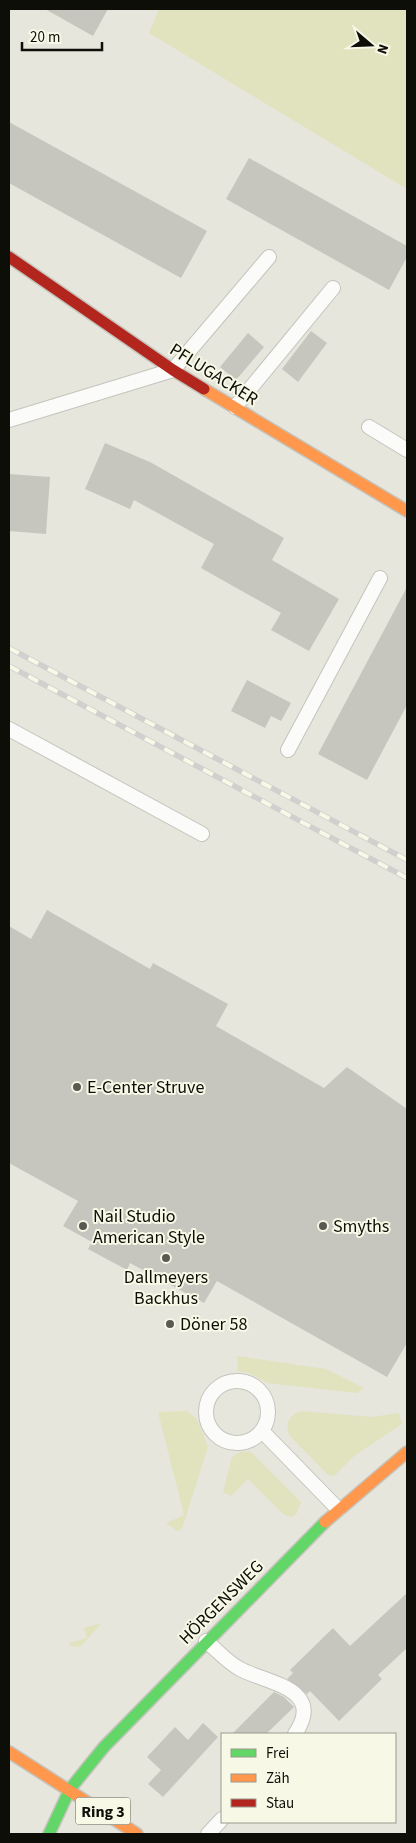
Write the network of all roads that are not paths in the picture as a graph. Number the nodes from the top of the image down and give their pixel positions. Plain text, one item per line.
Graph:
1 (9, 257) edge
2 (269, 258) dead end
3 (333, 288) dead end
4 (174, 370) junction
5 (234, 408) junction
6 (9, 420) edge
7 (369, 427) dead end
8 (407, 450) edge
9 (407, 511) edge
10 (380, 578) dead end
11 (9, 729) edge
12 (288, 750) dead end
13 (202, 834) dead end
14 (262, 1431) junction
15 (407, 1452) edge
16 (338, 1509) junction
17 (206, 1641) junction
18 (296, 1733) edge
19 (9, 1752) edge
20 (70, 1789) junction
21 (221, 1820) edge
22 (49, 1834) edge
23 (137, 1834) edge
24 (208, 1834) edge

1 - 4 street, PFLUGACKER
2 - 4 lane
3 - 5 lane
4 - 5 street, PFLUGACKER
4 - 6 lane
5 - 9 street, PFLUGACKER
7 - 8 lane
10 - 12 lane
11 - 13 lane
14 - 14 lane
14 - 16 lane
15 - 16 street, HÖRGENSWEG
16 - 17 street, HÖRGENSWEG
17 - 18 lane
17 - 20 street, HÖRGENSWEG
19 - 20 street, Ring 3
20 - 22 street, HÖRGENSWEG
20 - 23 street, Ring 3
21 - 24 lane

